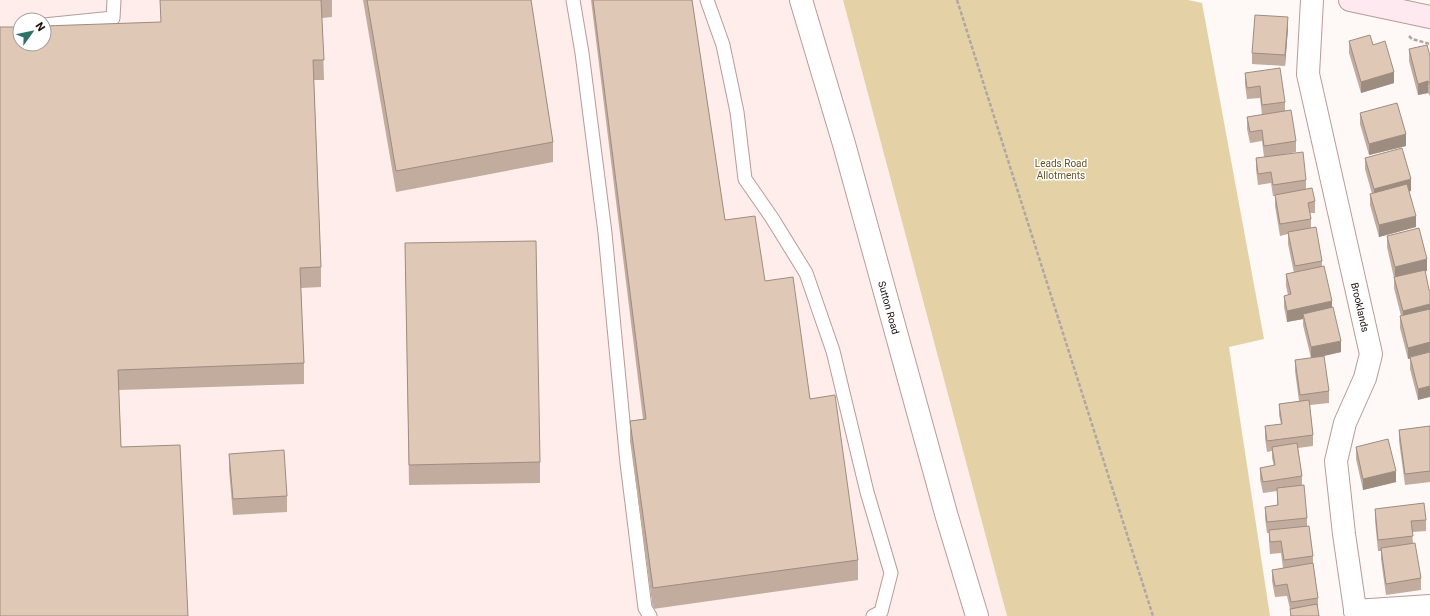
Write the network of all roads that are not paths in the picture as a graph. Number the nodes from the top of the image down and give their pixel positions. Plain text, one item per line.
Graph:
1 (114, 0) edge
2 (573, 0) edge
3 (707, 0) edge
4 (801, 0) edge
5 (1312, 0) edge
6 (1350, 0) edge
7 (1430, 17) edge
8 (52, 24) edge
9 (1430, 606) edge
10 (1356, 614) edge
11 (650, 616) edge
12 (873, 616) edge
13 (977, 616) edge

1 - 8 lane
2 - 11 lane
3 - 12 lane
4 - 13 street, Sutton Road
5 - 10 street, Brooklands
6 - 7 main road
9 - 10 street, Brooklands

